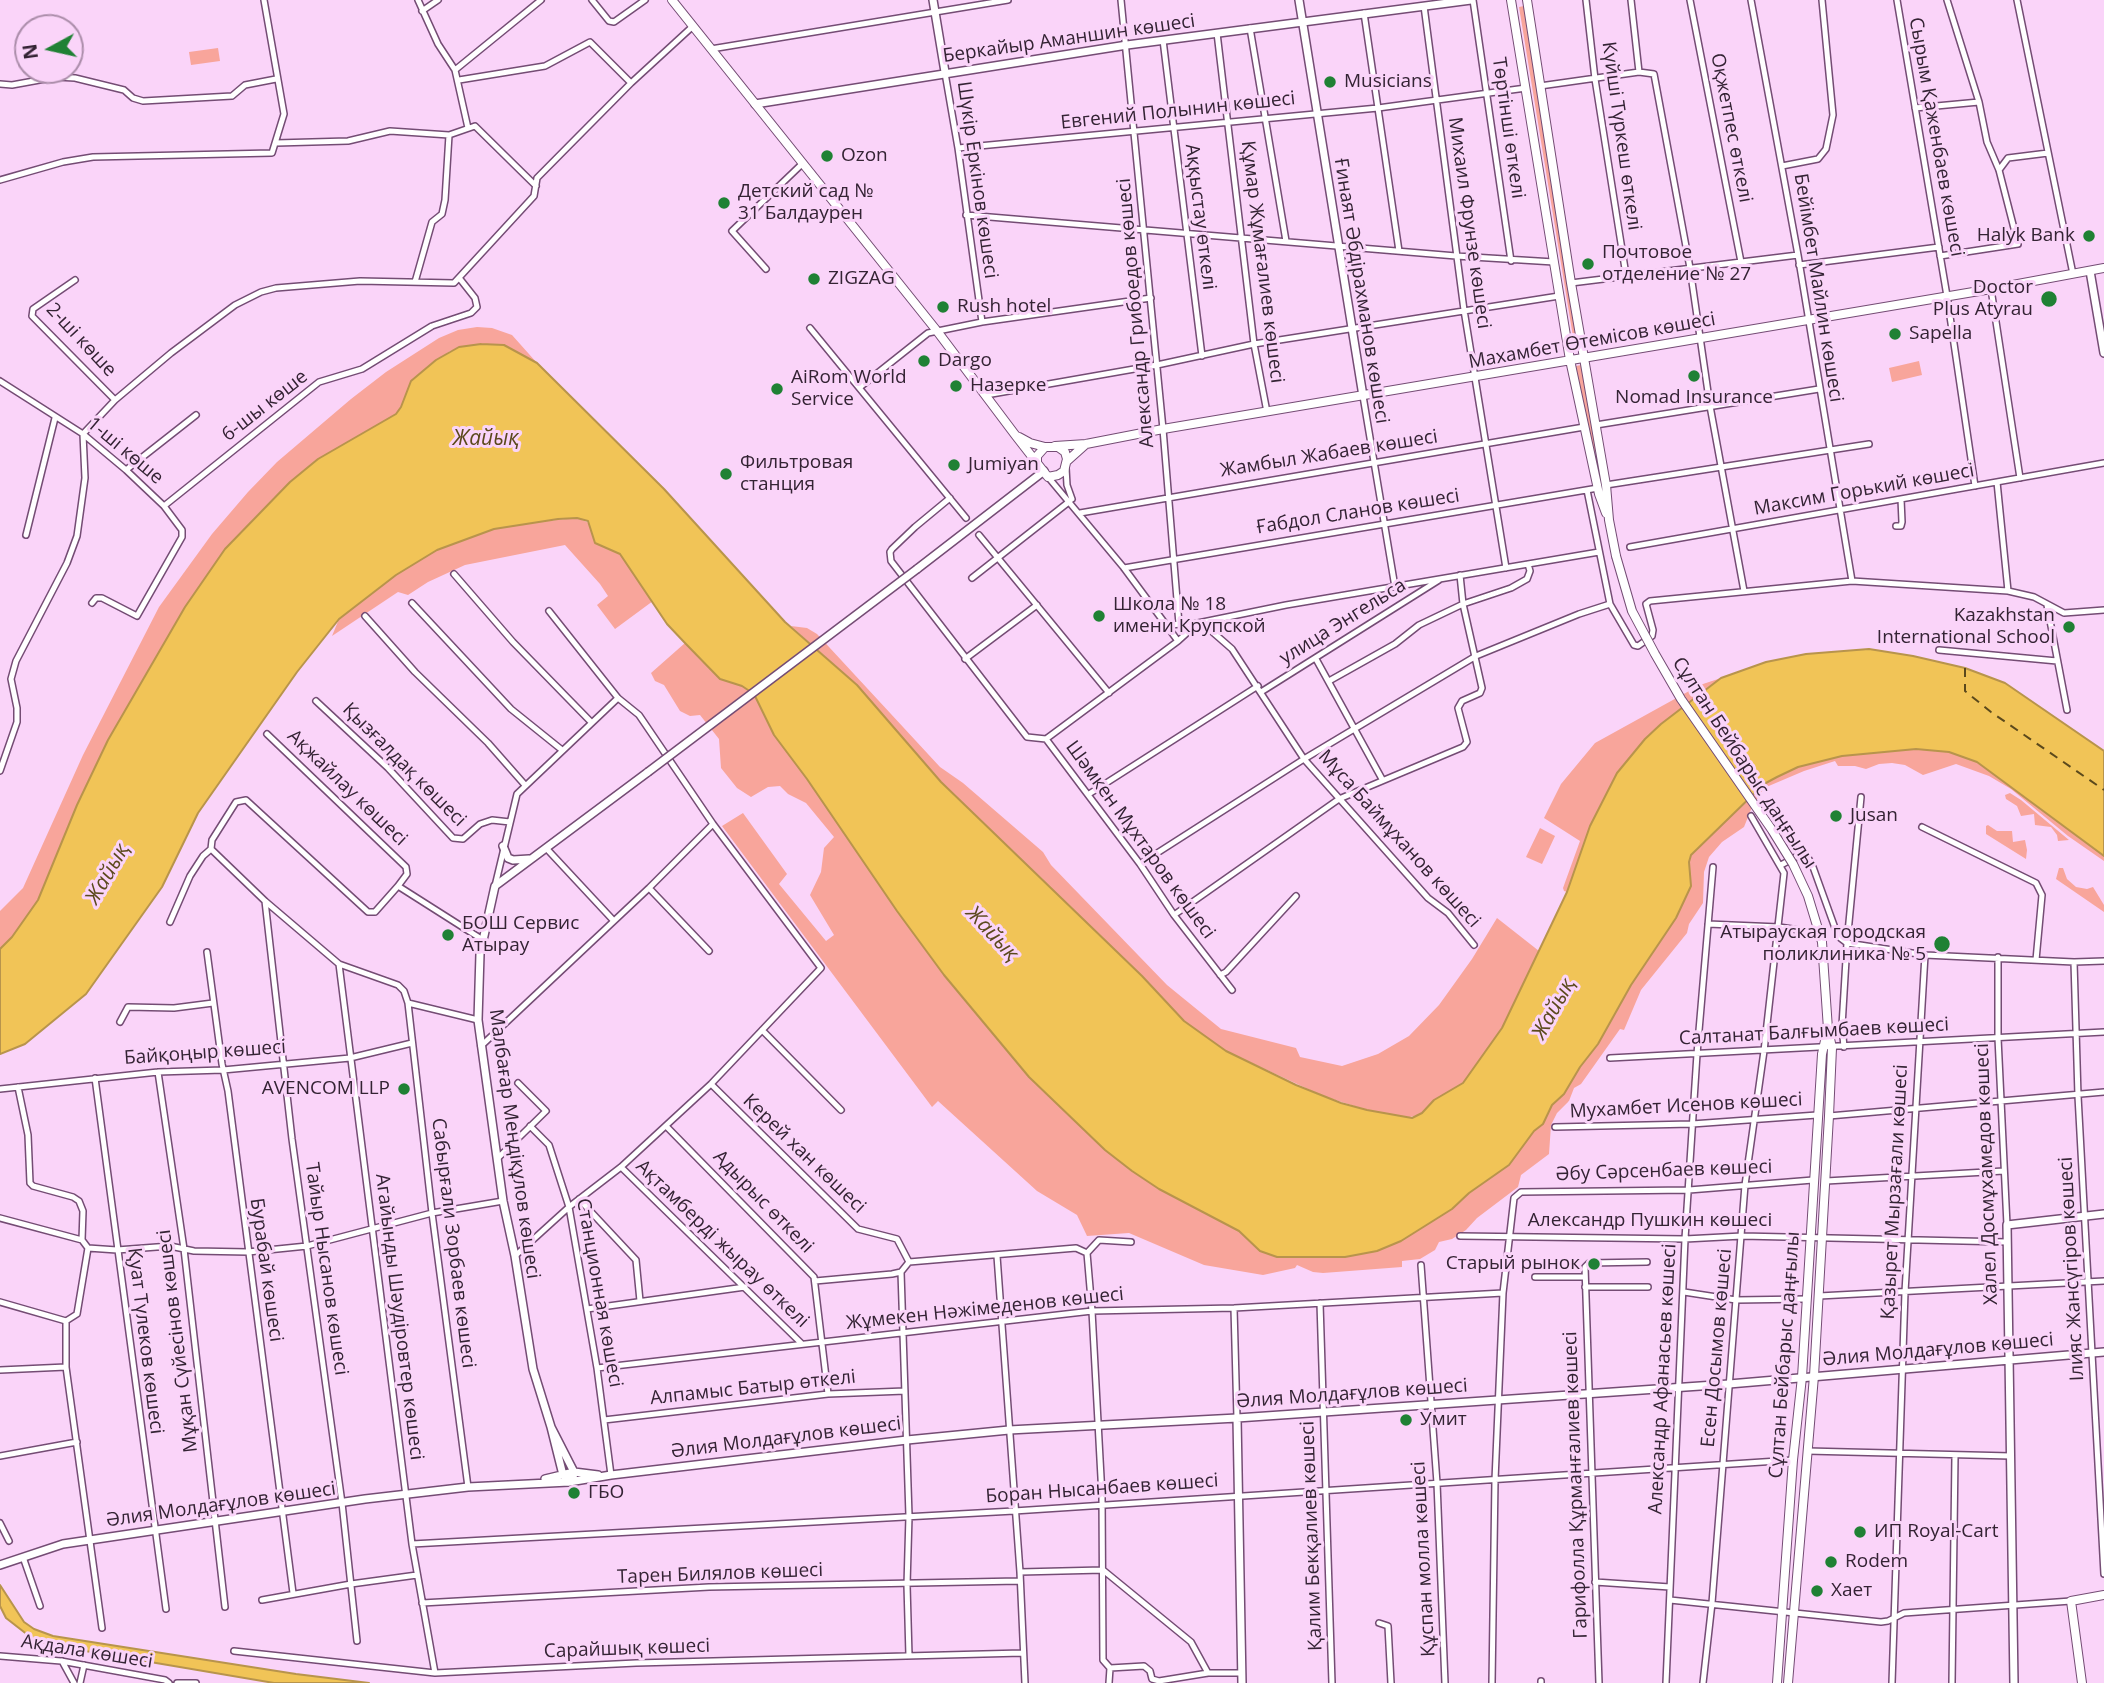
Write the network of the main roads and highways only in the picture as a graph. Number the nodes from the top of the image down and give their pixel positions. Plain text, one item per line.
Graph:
1 (672, 0) edge
2 (933, 0) edge
3 (1299, 0) edge
4 (1472, 0) edge
5 (1511, 0) edge
6 (1527, 0) edge
7 (1303, 20) junction
8 (945, 72) junction
9 (755, 104) junction
10 (2104, 268) edge
11 (2090, 271) junction
12 (2104, 353) edge
13 (1584, 358) junction
14 (1570, 360) junction
15 (1363, 396) junction
16 (1016, 436) junction
17 (1086, 444) junction
18 (1050, 447) junction
19 (1037, 463) junction
20 (1067, 464) junction
21 (1046, 474) junction
22 (1602, 486) junction
23 (503, 846) road end
24 (533, 858) junction
25 (1827, 1049) junction
26 (2104, 1214) edge
27 (2104, 1352) edge
28 (2008, 1360) junction
29 (1814, 1376) junction
30 (1801, 1377) junction
31 (1237, 1418) junction
32 (562, 1455) junction
33 (574, 1472) junction
34 (587, 1473) junction
35 (563, 1475) junction
36 (607, 1476) junction
37 (569, 1482) junction
38 (533, 1483) junction
39 (1788, 1534) junction
40 (1800, 1535) junction
41 (0, 1565) edge
42 (2104, 1595) edge
43 (1242, 1683) edge
44 (1777, 1683) edge
45 (1788, 1683) edge
46 (2014, 1683) edge
47 (2082, 1683) edge

1 - 9 main road
2 - 8 main road, Шүкір Еркінов көшесі
3 - 7 main road, Ғинаят Әбдірахманов көшесі
4 - 7 main road, Беркайыр Аманшин көшесі
5 - 14 main road, Сұлтан Бейбарыс даңғылы
6 - 13 main road, Сұлтан Бейбарыс даңғылы
7 - 8 main road, Беркайыр Аманшин көшесі
7 - 15 main road, Ғинаят Әбдірахманов көшесі
8 - 9 main road, Беркайыр Аманшин көшесі
9 - 16 main road
10 - 11 main road, Махамбет Өтемісов көшесі
11 - 12 main road
11 - 13 main road, Махамбет Өтемісов көшесі
13 - 14 main road, Махамбет Өтемісов көшесі
13 - 22 main road, Сұлтан Бейбарыс даңғылы
14 - 15 main road, Махамбет Өтемісов көшесі
14 - 22 main road, Сұлтан Бейбарыс даңғылы
15 - 17 main road, Махамбет Өтемісов көшесі
16 - 18 main road
16 - 19 main road
17 - 18 main road, Махамбет Өтемісов көшесі
17 - 20 main road
18 - 19 main road
18 - 20 main road
19 - 21 main road
20 - 21 main road
21 - 24 main road, bridge
22 - 25 main road, Сұлтан Бейбарыс даңғылы, bridge
23 - 24 main road
24 - 32 main road, Малбағар Меңдіқұлов көшесі
25 - 29 main road, Сұлтан Бейбарыс даңғылы
25 - 30 main road, Сұлтан Бейбарыс даңғылы
26 - 28 main road, Халел Досмұхамедов көшесі
27 - 28 main road, Әлия Молдағұлов көшесі
28 - 29 main road, Әлия Молдағұлов көшесі
28 - 46 main road, Халел Досмұхамедов көшесі
29 - 30 main road, Әлия Молдағұлов көшесі
29 - 40 main road, Сұлтан Бейбарыс даңғылы
30 - 31 main road, Әлия Молдағұлов көшесі
30 - 39 main road, Сұлтан Бейбарыс даңғылы
31 - 36 main road, Әлия Молдағұлов көшесі
31 - 43 main road
32 - 33 main road, Малбағар Меңдіқұлов көшесі
32 - 34 main road
32 - 35 main road, Малбағар Меңдіқұлов көшесі
32 - 38 main road
33 - 34 main road, Әлия Молдағұлов көшесі
33 - 35 main road, Әлия Молдағұлов көшесі
33 - 37 main road
34 - 36 main road, Әлия Молдағұлов көшесі
35 - 37 main road, Малбағар Меңдіқұлов көшесі
35 - 38 main road, Әлия Молдағұлов көшесі
36 - 37 main road, Әлия Молдағұлов көшесі
37 - 38 main road, Әлия Молдағұлов көшесі
38 - 41 main road, Әлия Молдағұлов көшесі
39 - 40 main road
39 - 44 main road, Сұлтан Бейбарыс даңғылы
40 - 45 main road, Сұлтан Бейбарыс даңғылы
42 - 47 main road

